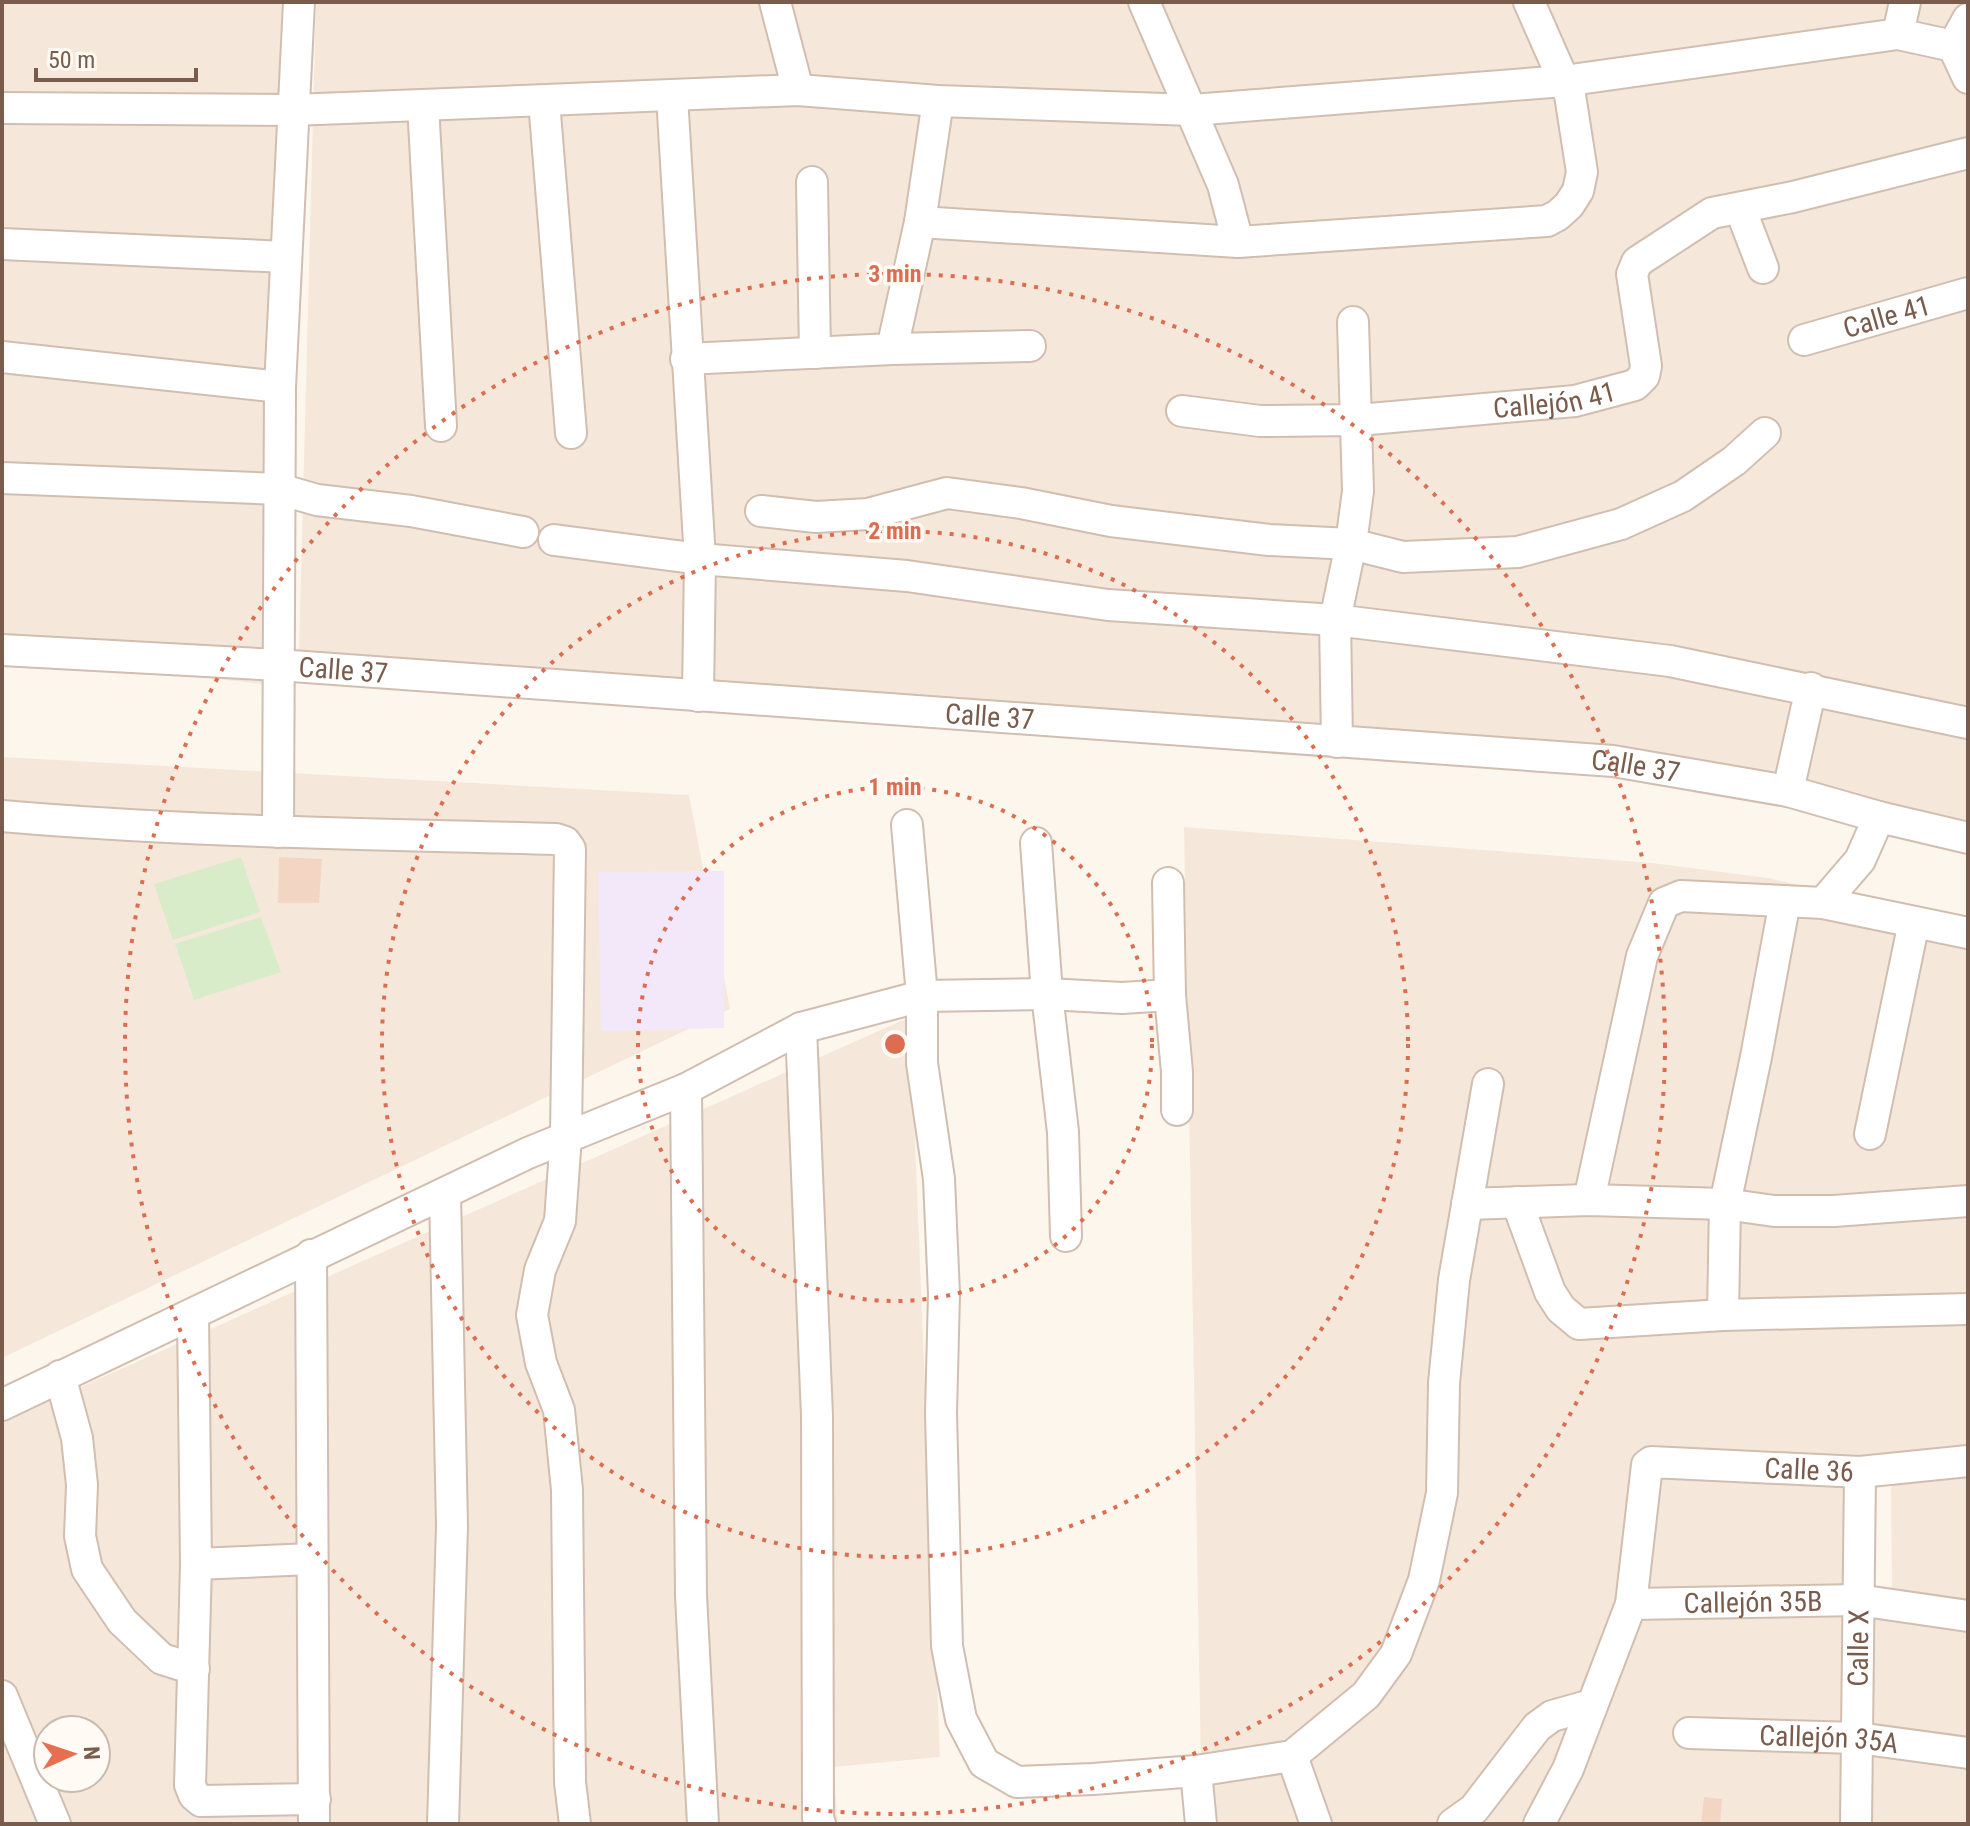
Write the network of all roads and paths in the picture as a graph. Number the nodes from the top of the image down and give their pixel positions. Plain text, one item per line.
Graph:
1 (299, 2) edge
2 (775, 2) edge
3 (1144, 2) edge
4 (1529, 2) edge
5 (1905, 2) edge
6 (1968, 19) edge
7 (1898, 34) junction
8 (1953, 46) junction
9 (1968, 78) edge
10 (1564, 81) junction
11 (798, 90) junction
12 (672, 96) junction
13 (544, 101) junction
14 (938, 101) junction
15 (423, 105) junction
16 (2, 108) edge
17 (293, 110) junction
18 (1192, 110) junction
19 (1968, 153) edge
20 (812, 182) dead end
21 (1740, 208) junction
22 (920, 222) junction
23 (1238, 242) junction
24 (2, 244) edge
25 (286, 257) junction
26 (1763, 268) dead end
27 (1968, 293) edge
28 (1353, 322) dead end
29 (1804, 340) dead end
30 (1030, 346) dead end
31 (892, 349) junction
32 (815, 353) junction
33 (2, 357) edge
34 (686, 359) junction
35 (280, 387) junction
36 (1182, 411) dead end
37 (1358, 420) junction
38 (441, 426) dead end
39 (571, 433) dead end
40 (1765, 433) dead end
41 (2, 478) edge
42 (279, 489) junction
43 (761, 511) dead end
44 (523, 532) dead end
45 (554, 540) dead end
46 (1351, 544) junction
47 (700, 559) junction
48 (1335, 620) junction
49 (2, 650) edge
50 (278, 665) junction
51 (1811, 688) junction
52 (698, 696) junction
53 (1968, 723) edge
54 (1337, 742) junction
55 (1788, 791) junction
56 (2, 816) edge
57 (1879, 817) junction
58 (907, 825) dead end
59 (278, 832) junction
60 (1968, 838) edge
61 (1036, 843) dead end
62 (1168, 883) dead end
63 (1785, 901) junction
64 (1823, 903) junction
65 (1914, 922) junction
66 (1968, 933) edge
67 (1047, 994) junction
68 (1170, 995) junction
69 (922, 996) junction
70 (801, 1028) junction
71 (1488, 1084) dead end
72 (686, 1089) junction
73 (1177, 1110) dead end
74 (1870, 1134) dead end
75 (566, 1136) junction
76 (445, 1193) junction
77 (1589, 1200) junction
78 (1968, 1201) edge
79 (1517, 1202) junction
80 (1467, 1204) junction
81 (1725, 1204) junction
82 (1066, 1236) dead end
83 (311, 1255) junction
84 (1968, 1309) edge
85 (193, 1315) junction
86 (1723, 1315) junction
87 (60, 1376) junction
88 (2, 1405) edge
89 (1968, 1461) edge
90 (1860, 1472) junction
91 (311, 1559) junction
92 (196, 1564) junction
93 (1858, 1600) junction
94 (1631, 1604) junction
95 (1968, 1616) edge
96 (194, 1669) junction
97 (2, 1696) edge
98 (1591, 1705) junction
99 (1689, 1733) dead end
100 (1858, 1738) junction
101 (1968, 1753) edge
102 (1292, 1756) junction
103 (1196, 1771) junction
104 (315, 1812) edge
105 (55, 1824) edge
106 (443, 1824) edge
107 (575, 1824) edge
108 (703, 1824) edge
109 (820, 1824) edge
110 (1201, 1824) edge
111 (1316, 1824) edge
112 (1453, 1824) edge
113 (1539, 1824) edge
114 (1856, 1824) edge

1 - 17 street
2 - 11 street
3 - 18 street
4 - 10 street
5 - 7 street
6 - 8 street
7 - 8 street
7 - 10 street
8 - 9 street
10 - 18 street
10 - 23 street
11 - 12 street
11 - 14 street
12 - 13 street
12 - 34 street
13 - 15 street
13 - 39 street
14 - 18 street
14 - 22 street
15 - 17 street
15 - 38 street
16 - 17 street
17 - 25 street
18 - 23 street
19 - 21 street, Callejón 41
20 - 32 street
21 - 26 street
21 - 37 street, Callejón 41
22 - 23 street
22 - 31 street
24 - 25 street
25 - 35 street
27 - 29 street, Calle 41
28 - 37 street
30 - 31 street
31 - 32 street
32 - 34 street
33 - 35 street
34 - 47 street
35 - 42 street
36 - 37 street, Callejón 41
37 - 46 street
40 - 46 street
41 - 42 street
42 - 44 street
42 - 50 street
43 - 46 street
45 - 47 street
46 - 48 street
47 - 48 street
47 - 52 street
48 - 51 street
48 - 54 street
49 - 50 street, Calle 37
50 - 52 street, Calle 37
50 - 59 street
51 - 53 street
51 - 55 street
52 - 54 street, Calle 37
54 - 55 street, Calle 37
55 - 57 street, Calle 37
56 - 59 street
57 - 60 street, Calle 37
57 - 64 street
58 - 69 street
59 - 75 street
61 - 67 street
62 - 68 street
63 - 64 street
63 - 77 street
63 - 81 street
64 - 65 street
65 - 66 street
65 - 74 street
67 - 68 street
67 - 69 street
67 - 82 street
68 - 73 street
69 - 70 street
69 - 103 street
70 - 72 street
70 - 109 street
71 - 80 street
72 - 75 street
72 - 108 street
75 - 76 street
75 - 107 street
76 - 83 street
76 - 106 street
77 - 79 street
77 - 81 street
78 - 81 street
79 - 80 street
79 - 86 street
80 - 102 street
81 - 86 street
83 - 85 street
83 - 91 street
84 - 86 street
85 - 87 street
85 - 92 street
87 - 88 street
87 - 96 street
89 - 90 street, Calle 36
90 - 93 street, Calle X
90 - 94 street, Calle 36
91 - 92 street
91 - 104 street
92 - 96 street
93 - 94 street, Callejón 35B
93 - 95 street, Callejón 35B
93 - 100 street, Calle X
94 - 98 street
96 - 104 street
97 - 105 street
98 - 112 street
98 - 113 street
99 - 100 street, Callejón 35A
100 - 101 street, Callejón 35A
100 - 114 street, Calle X
102 - 103 street
102 - 111 street
103 - 110 street

